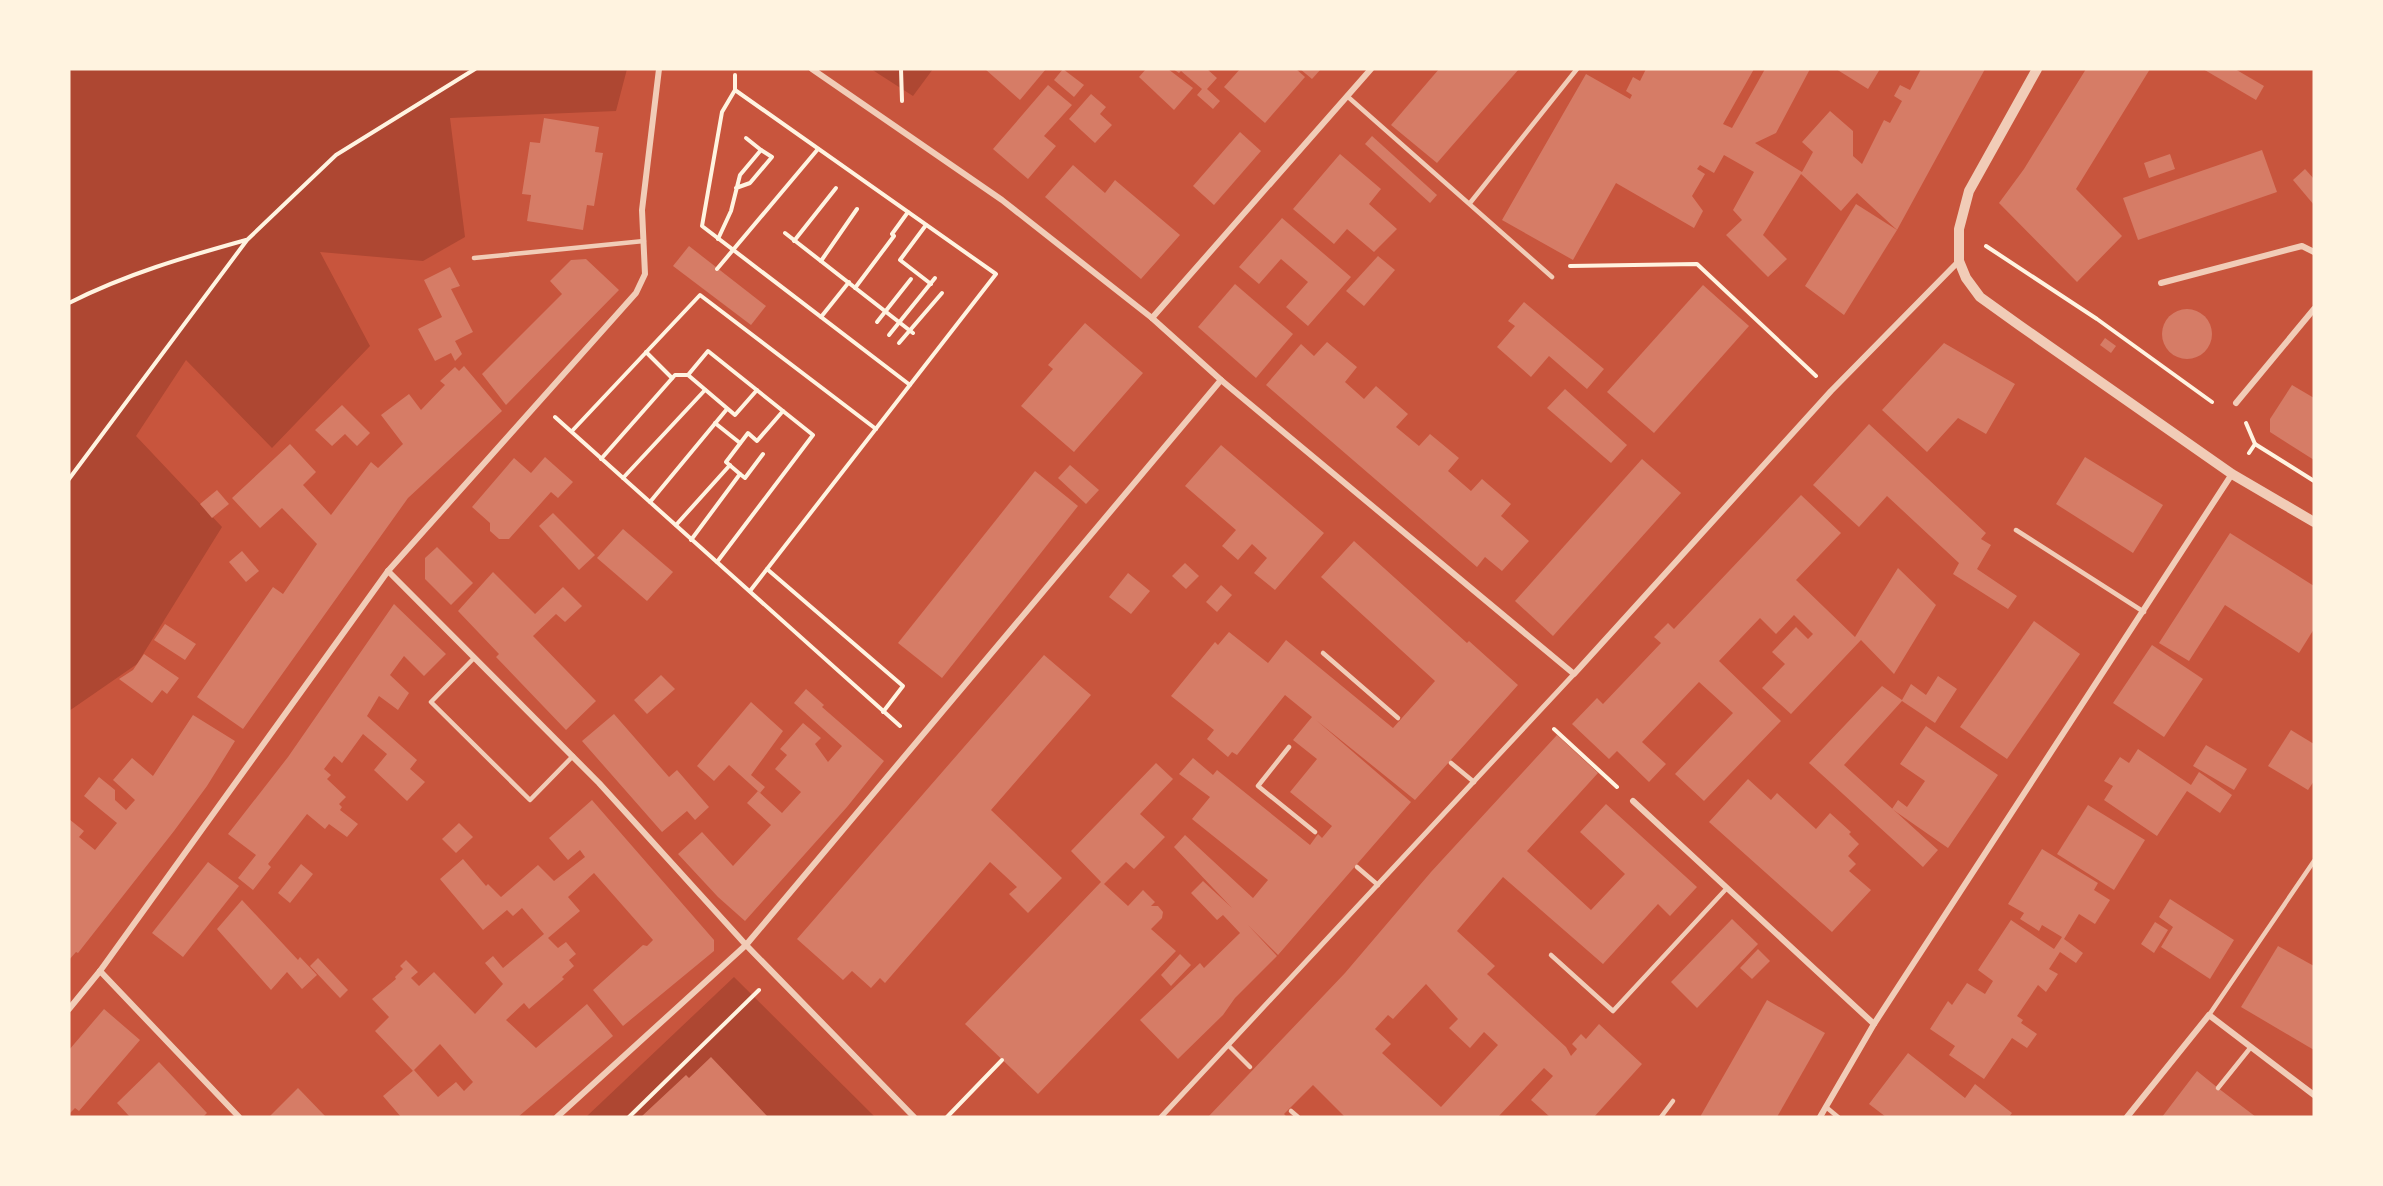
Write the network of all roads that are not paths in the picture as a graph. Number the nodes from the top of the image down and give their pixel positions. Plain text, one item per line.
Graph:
1 (659, 69) edge
2 (812, 69) edge
3 (1371, 69) edge
4 (1577, 69) edge
5 (2037, 69) edge
6 (1347, 96) junction
7 (1470, 203) junction
8 (644, 241) junction
9 (2314, 252) edge
10 (474, 258) dead end
11 (1959, 261) junction
12 (1552, 277) road end
13 (2161, 283) dead end
14 (2314, 309) edge
15 (1152, 318) junction
16 (1221, 380) junction
17 (2236, 403) road end
18 (2232, 474) junction
19 (2314, 522) edge
20 (2016, 530) dead end
21 (388, 571) junction
22 (2144, 612) junction
23 (1323, 653) dead end
24 (474, 658) junction
25 (1574, 674) junction
26 (1398, 717) dead end
27 (1289, 747) dead end
28 (573, 756) junction
29 (1451, 763) dead end
30 (1474, 782) junction
31 (1633, 801) road end
32 (1315, 832) dead end
33 (2314, 861) edge
34 (1357, 867) dead end
35 (1378, 885) junction
36 (1727, 888) junction
37 (746, 945) junction
38 (1551, 955) dead end
39 (100, 971) junction
40 (69, 1009) edge
41 (2209, 1015) junction
42 (1874, 1024) junction
43 (1228, 1045) junction
44 (2251, 1047) junction
45 (1250, 1067) dead end
46 (2218, 1088) dead end
47 (2314, 1095) edge
48 (1672, 1101) dead end
49 (1826, 1107) junction
50 (1292, 1111) dead end
51 (239, 1117) edge
52 (557, 1117) edge
53 (914, 1117) edge
54 (1161, 1117) edge
55 (1298, 1117) edge
56 (1661, 1117) edge
57 (1820, 1117) edge
58 (1838, 1117) edge
59 (2127, 1117) edge

1 - 8 street
2 - 15 street
3 - 6 street
4 - 7 lane
5 - 11 street
6 - 7 lane
6 - 15 street
7 - 12 lane
8 - 10 lane
8 - 21 street
9 - 13 street
11 - 18 street
11 - 25 street
14 - 17 street
15 - 16 street
16 - 25 street
16 - 37 street
18 - 19 street
18 - 22 street
20 - 22 lane
21 - 24 street
21 - 39 street
22 - 42 street
23 - 26 lane
24 - 28 street
24 - 28 lane
25 - 30 street
27 - 32 lane
28 - 37 street
29 - 30 lane
30 - 35 street
31 - 36 street
33 - 41 lane
34 - 35 lane
35 - 43 street
36 - 38 lane
36 - 42 street
37 - 52 street
37 - 53 street
39 - 40 street
39 - 51 street
41 - 44 street
41 - 59 street
42 - 49 street
43 - 45 lane
43 - 54 street
44 - 46 lane
44 - 47 street
48 - 56 lane
49 - 57 street
49 - 58 lane
50 - 55 lane

